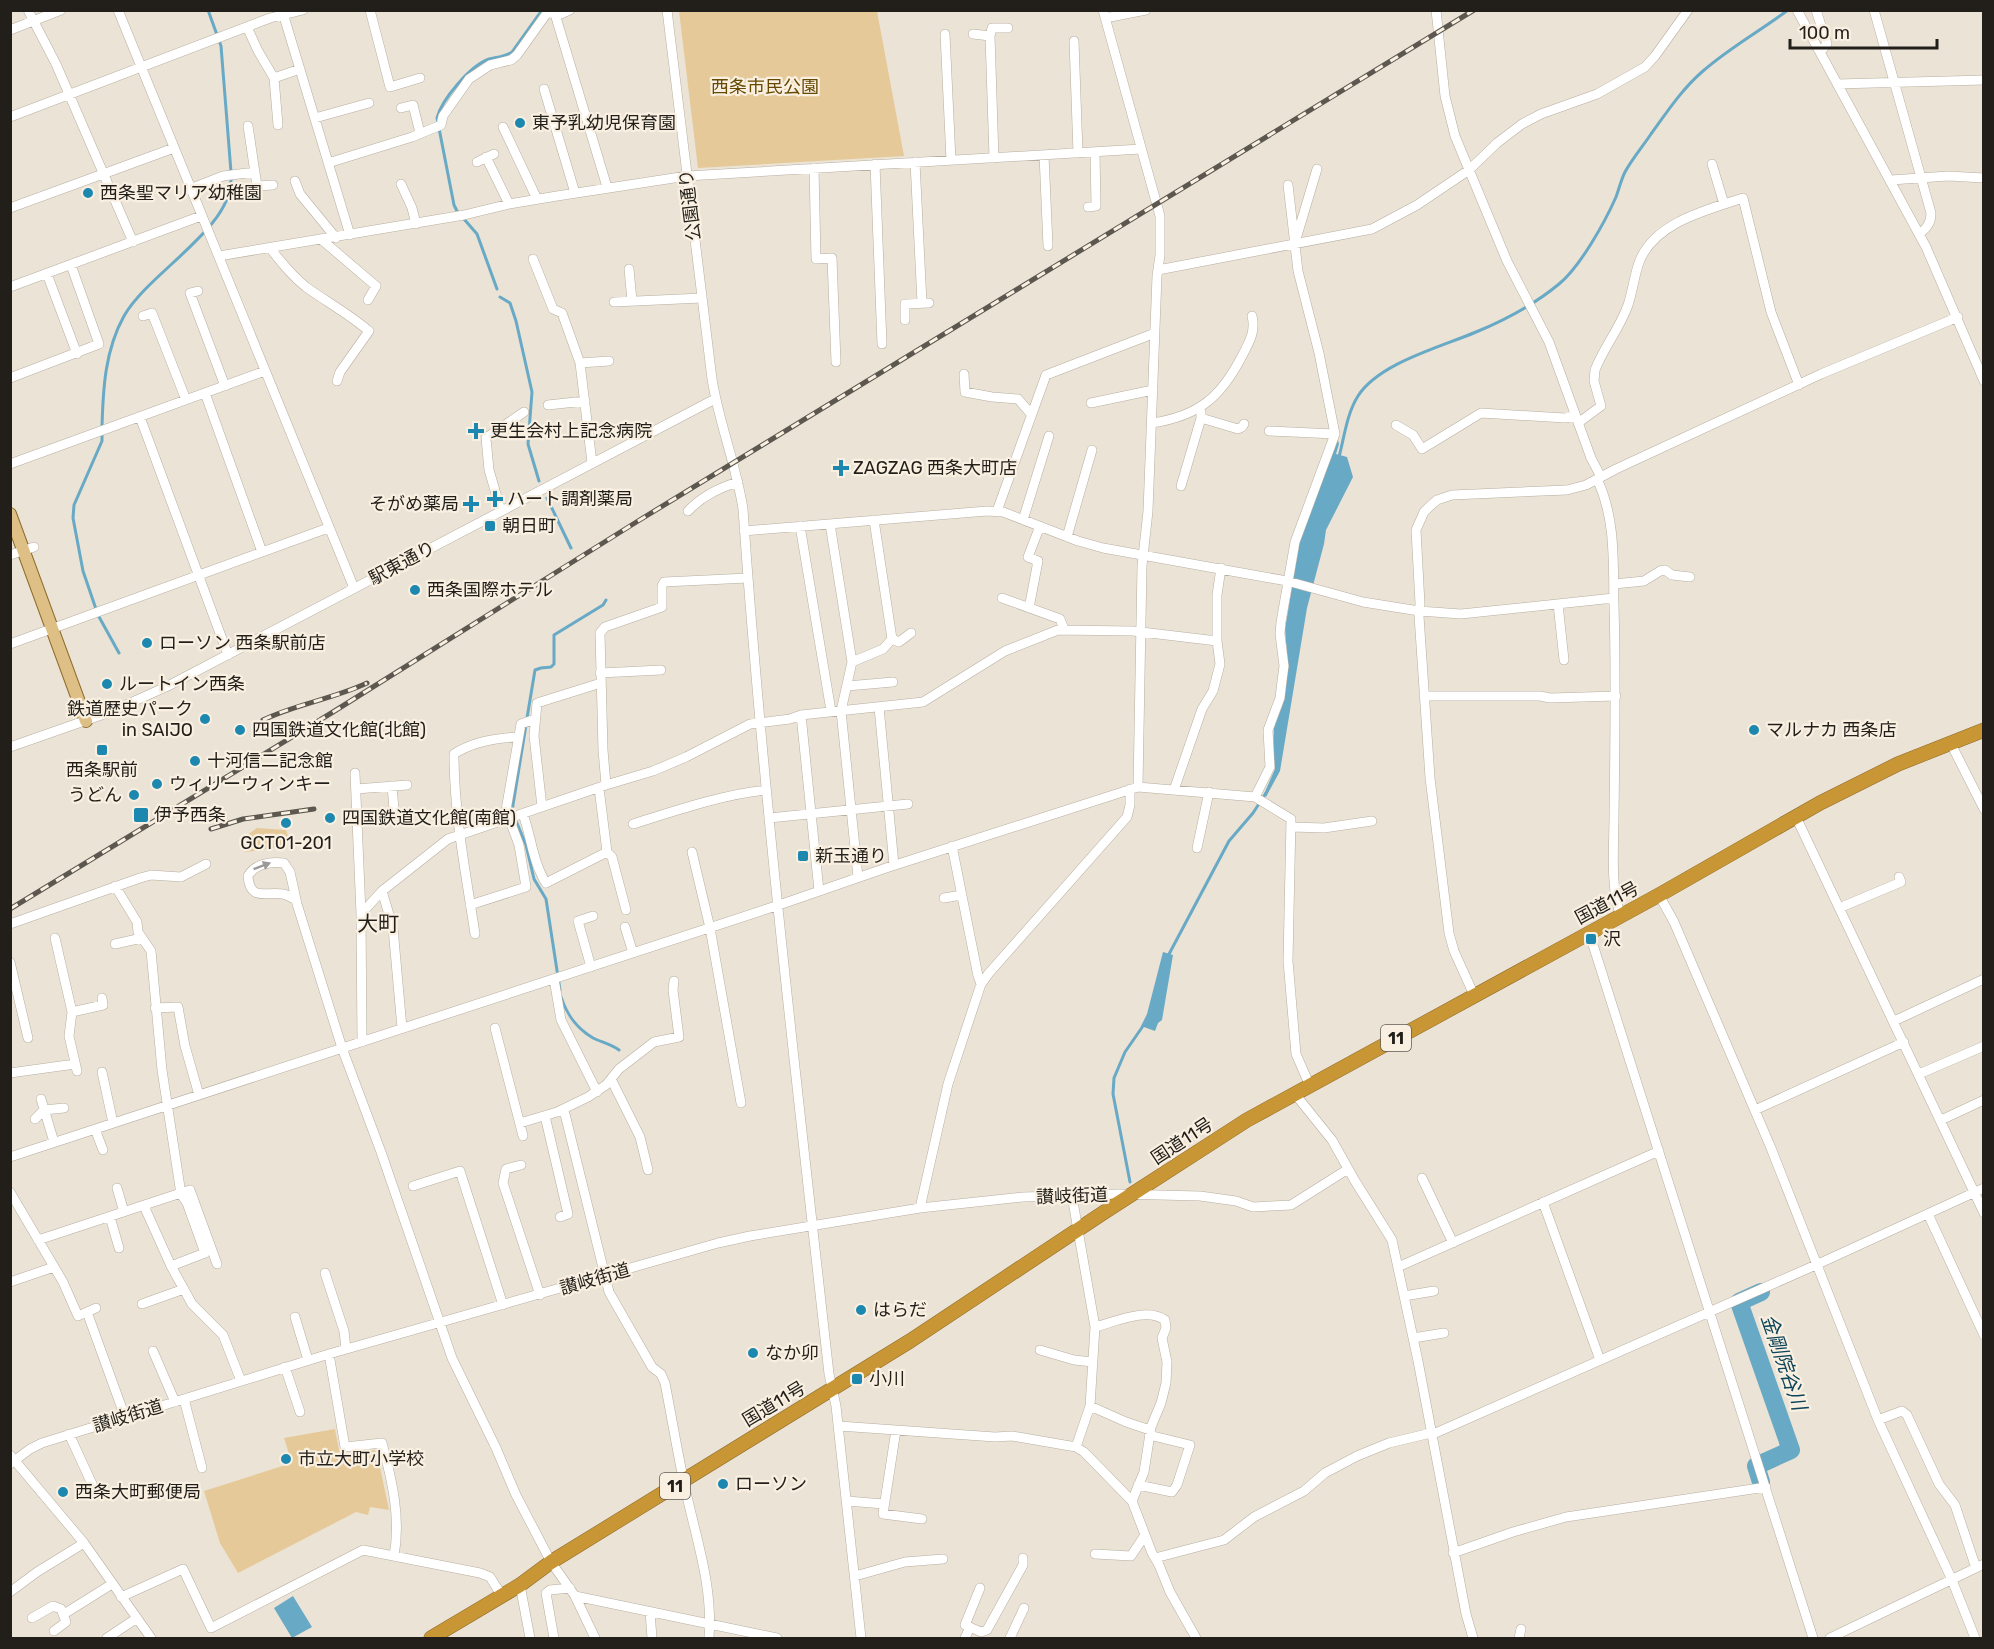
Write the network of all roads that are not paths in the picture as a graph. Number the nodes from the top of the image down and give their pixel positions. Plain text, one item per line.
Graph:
1 (28, 10) edge
2 (61, 10) edge
3 (118, 10) edge
4 (303, 10) edge
5 (370, 10) edge
6 (570, 10) edge
7 (667, 10) edge
8 (1146, 10) edge
9 (1436, 10) edge
10 (1688, 10) edge
11 (1815, 10) edge
12 (1874, 10) edge
13 (282, 13) edge
14 (1798, 13) edge
15 (555, 14) junction
16 (1104, 14) edge
17 (34, 21) junction
18 (247, 27) junction
19 (1008, 28) dead end
20 (10, 30) edge
21 (945, 34) dead end
22 (973, 34) dead end
23 (990, 36) junction
24 (1074, 41) dead end
25 (1820, 52) junction
26 (141, 67) junction
27 (300, 69) junction
28 (274, 78) junction
29 (420, 78) dead end
30 (1983, 80) edge
31 (1894, 82) junction
32 (1838, 84) junction
33 (544, 89) dead end
34 (70, 94) junction
35 (369, 103) dead end
36 (401, 108) dead end
37 (10, 117) edge
38 (315, 118) junction
39 (278, 125) dead end
40 (247, 126) dead end
41 (503, 127) dead end
42 (420, 134) junction
43 (174, 148) junction
44 (1141, 149) junction
45 (1095, 152) junction
46 (1078, 153) junction
47 (1044, 155) junction
48 (486, 158) dead end
49 (994, 158) junction
50 (951, 160) junction
51 (915, 162) junction
52 (328, 163) junction
53 (875, 164) junction
54 (1712, 164) dead end
55 (814, 168) junction
56 (1317, 169) dead end
57 (1469, 170) junction
58 (255, 172) junction
59 (104, 174) junction
60 (687, 176) junction
61 (1983, 177) edge
62 (1922, 178) junction
63 (1891, 180) junction
64 (295, 181) dead end
65 (401, 184) dead end
66 (273, 185) dead end
67 (1288, 185) dead end
68 (607, 188) junction
69 (190, 189) junction
70 (575, 193) junction
71 (537, 199) junction
72 (509, 204) junction
73 (1724, 204) junction
74 (1088, 207) dead end
75 (10, 208) edge
76 (201, 216) junction
77 (416, 224) junction
78 (1919, 234) junction
79 (350, 235) junction
80 (336, 237) junction
81 (322, 240) junction
82 (133, 242) junction
83 (1295, 244) junction
84 (1048, 246) dead end
85 (270, 248) junction
86 (219, 256) junction
87 (533, 259) dead end
88 (71, 265) junction
89 (629, 269) dead end
90 (1158, 270) junction
91 (47, 274) junction
92 (10, 287) edge
93 (198, 291) dead end
94 (702, 298) junction
95 (368, 300) dead end
96 (632, 301) junction
97 (614, 302) dead end
98 (143, 316) dead end
99 (1252, 316) dead end
100 (1958, 317) junction
101 (905, 320) dead end
102 (1155, 333) junction
103 (882, 344) dead end
104 (77, 354) junction
105 (609, 361) dead end
106 (836, 362) dead end
107 (580, 363) junction
108 (264, 371) junction
109 (964, 374) dead end
110 (10, 378) edge
111 (337, 381) dead end
112 (1983, 381) edge
113 (1799, 385) junction
114 (225, 386) junction
115 (1153, 390) junction
116 (205, 393) junction
117 (715, 399) junction
118 (186, 400) junction
119 (585, 401) junction
120 (1091, 403) dead end
121 (548, 405) dead end
122 (1198, 408) junction
123 (524, 412) dead end
124 (1030, 414) junction
125 (140, 417) junction
126 (1202, 418) junction
127 (1577, 419) junction
128 (1152, 423) junction
129 (1244, 424) dead end
130 (1396, 425) dead end
131 (1269, 431) dead end
132 (1335, 434) junction
133 (1049, 436) dead end
134 (1092, 450) dead end
135 (592, 463) junction
136 (10, 464) edge
137 (1599, 478) junction
138 (738, 482) junction
139 (1181, 486) dead end
140 (501, 511) junction
141 (688, 511) dead end
142 (997, 511) junction
143 (10, 514) edge
144 (874, 520) junction
145 (1023, 520) junction
146 (830, 524) junction
147 (800, 526) junction
148 (1040, 526) junction
149 (328, 528) junction
150 (744, 531) junction
151 (1067, 537) junction
152 (29, 549) junction
153 (262, 552) junction
154 (10, 555) edge
155 (1144, 556) junction
156 (1221, 568) junction
157 (199, 574) junction
158 (1689, 577) dead end
159 (748, 578) junction
160 (1289, 581) junction
161 (1614, 584) junction
162 (354, 588) junction
163 (1002, 598) dead end
164 (1614, 598) junction
165 (1558, 604) junction
166 (1029, 608) junction
167 (1419, 611) junction
168 (52, 628) junction
169 (1065, 629) junction
170 (1141, 632) junction
171 (911, 633) dead end
172 (892, 639) junction
173 (1217, 640) junction
174 (10, 644) edge
175 (228, 656) junction
176 (1564, 660) dead end
177 (852, 662) junction
178 (661, 670) dead end
179 (601, 678) junction
180 (893, 682) dead end
181 (847, 686) junction
182 (1424, 696) junction
183 (1616, 696) junction
184 (879, 707) junction
185 (831, 711) junction
186 (841, 711) junction
187 (801, 715) junction
188 (534, 720) junction
189 (86, 721) junction
190 (759, 722) junction
191 (1983, 730) edge
192 (518, 736) junction
193 (1950, 742) junction
194 (10, 747) edge
195 (355, 773) dead end
196 (407, 785) dead end
197 (392, 786) junction
198 (603, 786) junction
199 (1134, 788) junction
200 (356, 789) junction
201 (766, 790) junction
202 (1174, 790) junction
203 (1209, 792) junction
204 (1259, 799) junction
205 (908, 804) dead end
206 (889, 806) junction
207 (542, 807) junction
208 (394, 809) dead end
209 (1983, 809) edge
210 (852, 810) junction
211 (811, 814) junction
212 (515, 817) junction
213 (1796, 817) junction
214 (769, 818) junction
215 (1372, 821) dead end
216 (633, 824) dead end
217 (1292, 828) junction
218 (458, 835) junction
219 (952, 846) junction
220 (1197, 848) dead end
221 (607, 852) junction
222 (693, 852) dead end
223 (206, 864) dead end
224 (894, 865) junction
225 (290, 872) junction
226 (858, 877) junction
227 (1899, 878) dead end
228 (116, 886) junction
229 (382, 891) junction
230 (819, 891) junction
231 (280, 893) junction
232 (962, 895) junction
233 (1659, 895) junction
234 (945, 898) dead end
235 (297, 900) junction
236 (471, 905) junction
237 (778, 905) junction
238 (1839, 908) junction
239 (626, 910) dead end
240 (361, 914) junction
241 (1621, 915) junction
242 (593, 916) dead end
243 (10, 924) edge
244 (625, 927) dead end
245 (710, 928) junction
246 (1589, 932) junction
247 (475, 934) dead end
248 (55, 938) dead end
249 (142, 938) junction
250 (116, 945) dead end
251 (633, 953) junction
252 (10, 963) edge
253 (591, 967) junction
254 (559, 977) junction
255 (1983, 979) edge
256 (674, 981) dead end
257 (981, 984) junction
258 (1474, 995) junction
259 (102, 998) dead end
260 (155, 1008) junction
261 (72, 1012) junction
262 (1894, 1021) junction
263 (402, 1028) junction
264 (495, 1028) dead end
265 (28, 1038) dead end
266 (362, 1042) junction
267 (1904, 1042) junction
268 (1983, 1046) edge
269 (342, 1048) junction
270 (102, 1072) dead end
271 (10, 1073) edge
272 (1919, 1074) junction
273 (611, 1078) junction
274 (1310, 1086) junction
275 (597, 1092) junction
276 (1295, 1094) junction
277 (198, 1095) junction
278 (41, 1099) dead end
279 (1983, 1100) edge
280 (741, 1102) dead end
281 (167, 1105) junction
282 (64, 1108) dead end
283 (44, 1110) junction
284 (564, 1110) junction
285 (1755, 1110) junction
286 (545, 1116) junction
287 (34, 1119) dead end
288 (1941, 1120) junction
289 (113, 1123) junction
290 (520, 1123) junction
291 (95, 1129) junction
292 (523, 1136) dead end
293 (54, 1142) junction
294 (103, 1150) dead end
295 (1659, 1151) junction
296 (10, 1157) edge
297 (521, 1165) dead end
298 (1348, 1169) junction
299 (648, 1170) dead end
300 (1422, 1178) dead end
301 (413, 1186) dead end
302 (117, 1188) dead end
303 (1979, 1190) edge
304 (10, 1192) edge
305 (181, 1194) junction
306 (1132, 1194) junction
307 (1072, 1196) junction
308 (1543, 1202) junction
309 (144, 1206) junction
310 (920, 1208) junction
311 (124, 1212) junction
312 (1983, 1213) edge
313 (1928, 1214) junction
314 (110, 1217) junction
315 (560, 1217) dead end
316 (813, 1225) junction
317 (1078, 1230) junction
318 (38, 1240) junction
319 (1453, 1243) junction
320 (119, 1248) dead end
321 (217, 1264) dead end
322 (1818, 1264) junction
323 (171, 1266) junction
324 (54, 1267) junction
325 (1398, 1267) junction
326 (325, 1273) dead end
327 (605, 1276) junction
328 (10, 1282) edge
329 (184, 1288) junction
330 (1434, 1291) dead end
331 (540, 1295) junction
332 (1404, 1296) junction
333 (142, 1304) dead end
334 (503, 1305) junction
335 (1711, 1311) junction
336 (295, 1317) dead end
337 (439, 1323) junction
338 (1095, 1327) junction
339 (1444, 1333) dead end
340 (1983, 1335) edge
341 (1413, 1338) junction
342 (346, 1349) junction
343 (1040, 1350) dead end
344 (153, 1351) dead end
345 (329, 1354) junction
346 (308, 1360) junction
347 (1600, 1360) junction
348 (1093, 1362) junction
349 (285, 1367) junction
350 (241, 1381) junction
351 (833, 1390) junction
352 (179, 1400) junction
353 (1090, 1406) junction
354 (300, 1412) dead end
355 (125, 1417) junction
356 (1878, 1420) junction
357 (839, 1426) junction
358 (896, 1430) junction
359 (1150, 1433) junction
360 (69, 1434) junction
361 (1431, 1434) junction
362 (1076, 1447) junction
363 (12, 1460) edge
364 (202, 1468) dead end
365 (684, 1481) junction
366 (92, 1484) dead end
367 (1138, 1485) junction
368 (1766, 1487) junction
369 (847, 1501) junction
370 (1132, 1501) junction
371 (884, 1504) junction
372 (921, 1519) dead end
373 (1145, 1535) junction
374 (84, 1543) junction
375 (1453, 1553) junction
376 (1095, 1554) dead end
377 (394, 1556) junction
378 (1023, 1558) dead end
379 (1155, 1558) junction
380 (943, 1559) dead end
381 (551, 1562) junction
382 (1979, 1566) edge
383 (855, 1576) junction
384 (1952, 1580) junction
385 (112, 1584) junction
386 (520, 1585) junction
387 (980, 1588) dead end
388 (10, 1592) edge
389 (573, 1592) junction
390 (502, 1596) junction
391 (121, 1597) junction
392 (1024, 1608) dead end
393 (650, 1611) junction
394 (64, 1614) junction
395 (32, 1618) dead end
396 (137, 1618) junction
397 (710, 1624) junction
398 (970, 1627) junction
399 (54, 1630) dead end
400 (107, 1638) edge
401 (152, 1638) edge
402 (431, 1638) edge
403 (530, 1638) edge
404 (554, 1638) edge
405 (595, 1638) edge
406 (652, 1638) edge
407 (709, 1638) edge
408 (777, 1638) edge
409 (861, 1638) edge
410 (965, 1638) edge
411 (1010, 1638) edge
412 (1197, 1638) edge
413 (1473, 1638) edge
414 (1813, 1638) edge
415 (1830, 1638) edge
416 (1975, 1638) edge

1 - 17 street
2 - 17 street
3 - 26 street
4 - 13 street
5 - 29 street
6 - 15 street
7 - 60 street, 公園通り
8 - 16 street
9 - 57 street
10 - 57 street
11 - 25 street
12 - 31 street
13 - 18 street
13 - 27 street
14 - 25 street
15 - 42 street
15 - 68 street
16 - 44 street
17 - 20 street
17 - 34 street
18 - 26 street
18 - 28 street
19 - 23 street
21 - 50 street
22 - 23 street
23 - 49 street
24 - 46 street
25 - 32 street
26 - 34 street
26 - 43 street
27 - 28 street
27 - 38 street
28 - 39 street
30 - 31 street
31 - 32 street
31 - 62 street
32 - 63 street
33 - 70 street
34 - 37 street
34 - 59 street
35 - 38 street
36 - 42 street
38 - 52 street
40 - 58 street
41 - 71 street
42 - 52 street
43 - 59 street
43 - 69 street
44 - 45 street
44 - 90 street
45 - 46 street
45 - 74 street
46 - 47 street
47 - 49 street
47 - 84 street
48 - 72 street
49 - 50 street
50 - 51 street
51 - 53 street
51 - 101 street
52 - 79 street
53 - 55 street
53 - 103 street
54 - 73 street
55 - 60 street
55 - 106 street
56 - 83 street
57 - 83 street
57 - 127 street
58 - 66 street
58 - 69 street
59 - 75 street
59 - 82 street
60 - 68 street
60 - 94 street, 公園通り
61 - 62 street
62 - 63 street
62 - 78 street
63 - 78 street
64 - 80 street
65 - 77 street
67 - 83 street
68 - 70 street
69 - 76 street
70 - 71 street
71 - 72 street
72 - 77 street
73 - 113 street
73 - 127 street
76 - 82 street
76 - 86 street
77 - 79 street
78 - 100 street
79 - 80 street
80 - 81 street
81 - 85 street
81 - 95 street
82 - 88 street
83 - 90 street
83 - 132 street
85 - 86 street
85 - 111 street
86 - 108 street
87 - 107 street
88 - 91 street
88 - 104 street
89 - 96 street
90 - 102 street
91 - 92 street
91 - 104 street
93 - 114 street
94 - 96 street
94 - 117 street, 公園通り
96 - 97 street
98 - 118 street
99 - 122 street
100 - 112 street
100 - 113 street
102 - 115 street
102 - 124 street
104 - 110 street
105 - 107 street
107 - 119 street
108 - 114 street
108 - 149 street
109 - 124 street
113 - 137 street
114 - 116 street
115 - 120 street
115 - 128 street
116 - 118 street
116 - 153 street
117 - 135 street, 駅東通り
117 - 138 street, 公園通り
118 - 125 street
119 - 121 street
119 - 135 street
122 - 126 street
122 - 128 street
123 - 140 street
124 - 142 street
125 - 136 street
125 - 157 street
126 - 129 street
126 - 139 street
127 - 130 street
127 - 137 street
128 - 155 street
131 - 132 street
132 - 160 street
133 - 145 street
134 - 151 street
135 - 140 street, 駅東通り
137 - 161 street
137 - 167 street
138 - 141 street
138 - 150 street, 公園通り
140 - 162 street, 駅東通り
142 - 144 street
142 - 145 street
143 - 152 main road
144 - 146 street
144 - 172 street
145 - 148 street
146 - 147 street
146 - 177 street
147 - 150 street
147 - 185 street
148 - 151 street
148 - 166 street
149 - 153 street
149 - 162 street
150 - 159 street, 公園通り
151 - 155 street
152 - 154 street
152 - 168 main road
153 - 157 street
155 - 156 street
155 - 170 street
156 - 160 street
156 - 173 street
157 - 168 street
157 - 175 street
158 - 161 street
159 - 179 street
159 - 190 street, 公園通り
160 - 167 street
160 - 204 street
161 - 164 street
162 - 175 street, 駅東通り
163 - 166 street
164 - 165 street
164 - 183 street
165 - 167 street
165 - 176 street
166 - 169 street
167 - 182 street
168 - 174 street
168 - 189 main road
169 - 170 street
169 - 184 street
170 - 173 street
170 - 199 street
171 - 172 street
172 - 177 street
173 - 202 street
175 - 189 street, 駅東通り
177 - 181 street
178 - 179 street
179 - 188 street
179 - 198 street
180 - 181 street
181 - 186 street
182 - 183 street
182 - 258 street
183 - 241 street
184 - 186 street
184 - 206 street
185 - 186 street
185 - 187 street
186 - 210 street
187 - 190 street
187 - 211 street
188 - 192 street
188 - 207 street
189 - 194 street, 駅東通り
190 - 198 street
190 - 201 street, 公園通り
191 - 193 highway, 国道11号 / 11
192 - 212 street
192 - 218 street
193 - 209 street
193 - 213 highway, 国道11号 / 11
195 - 200 street
196 - 197 street
197 - 200 street
197 - 208 street
198 - 207 street
198 - 221 street
199 - 202 street
199 - 219 street
199 - 257 street
200 - 240 street
201 - 214 street, 公園通り
201 - 216 street
202 - 203 street
203 - 204 street
203 - 220 street
204 - 217 street
205 - 206 street
206 - 210 street
206 - 224 street
207 - 212 street
210 - 211 street
210 - 226 street
211 - 214 street
211 - 230 street
212 - 218 street
212 - 221 street
212 - 236 street
213 - 233 highway, 国道11号 / 11
213 - 238 street
214 - 237 street, 公園通り
215 - 217 street
217 - 274 street
218 - 229 street
218 - 236 street
219 - 224 street
219 - 232 street
221 - 239 street
222 - 245 street
223 - 228 street
224 - 226 street
225 - 231 street
231 -> 225 street
225 - 235 street
226 - 230 street
227 - 238 street
228 - 243 street
228 - 249 street
229 - 240 street
229 - 263 street
230 - 237 street
231 - 235 street
232 - 234 street
232 - 257 street
233 - 241 highway, 国道11号 / 11
233 - 285 street
235 - 269 street
236 - 247 street
237 - 245 street
237 - 316 street, 公園通り
238 - 262 street
240 - 266 street
241 - 246 highway, 国道11号 / 11
242 - 253 street
244 - 251 street
245 - 251 street
245 - 280 street
246 - 258 highway, 国道11号 / 11
246 - 295 street
248 - 261 street
249 - 250 street
249 - 260 street
251 - 253 street
252 - 265 street
253 - 254 street
254 - 263 street
254 - 275 street
255 - 262 street
256 - 273 street
257 - 310 street
258 - 274 highway, 国道11号 / 11
259 - 261 street
260 - 277 street
260 - 281 street
261 - 271 street
262 - 267 street
263 - 266 street
264 - 290 street
266 - 269 street
267 - 272 street
267 - 285 street
268 - 272 street
269 - 277 street
269 - 337 street
270 - 289 street
272 - 288 street
273 - 275 street
273 - 299 street
274 - 276 highway, 国道11号 / 11
275 - 284 street
276 - 298 street
276 - 306 highway, 国道11号 / 11
277 - 281 street
278 - 283 street
279 - 288 street
281 - 289 street
281 - 305 street
282 - 283 street
283 - 287 street
283 - 293 street
284 - 286 street
284 - 327 street
285 - 322 street
286 - 290 street
286 - 315 street
288 - 303 street
289 - 291 street
290 - 292 street
291 - 293 street
291 - 294 street
293 - 296 street
295 - 308 street
295 - 335 street
297 - 331 street
298 - 306 street, 讃岐街道
298 - 325 street
300 - 319 street
301 - 334 street
302 - 311 street
303 - 312 street
303 - 313 street
304 - 318 street
305 - 309 street
305 - 321 street
305 - 323 street
306 - 307 street, 讃岐街道
306 - 317 highway, 国道11号 / 11
307 - 310 street, 讃岐街道
307 - 317 street
308 - 319 street
308 - 347 street
309 - 311 street
309 - 323 street
310 - 316 street, 讃岐街道
311 - 314 street
313 - 322 street
313 - 340 street
314 - 318 street
314 - 320 street
316 - 327 street, 讃岐街道
316 - 351 street, 公園通り
317 - 338 street
317 - 351 highway, 国道11号 / 11
318 - 324 street
319 - 325 street
322 - 335 street
322 - 356 street
323 - 329 street
324 - 328 street
324 - 355 street
325 - 332 street
326 - 342 street
327 - 331 street, 讃岐街道
327 - 365 street
329 - 333 street
329 - 350 street
330 - 332 street
331 - 334 street, 讃岐街道
332 - 341 street
334 - 337 street, 讃岐街道
335 - 347 street
335 - 368 street
336 - 346 street
337 - 342 street, 讃岐街道
337 - 381 street
338 - 348 street
338 - 359 street
339 - 341 street
341 - 361 street
342 - 345 street, 讃岐街道
343 - 348 street
344 - 352 street
345 - 346 street, 讃岐街道
345 - 377 street
346 - 349 street, 讃岐街道
347 - 361 street
348 - 353 street
349 - 350 street, 讃岐街道
349 - 354 street
350 - 352 street, 讃岐街道
351 - 357 street, 公園通り
351 - 365 highway, 国道11号 / 11
352 - 355 street, 讃岐街道
352 - 364 street
353 - 359 street
353 - 362 street
355 - 360 street, 讃岐街道
356 - 382 street
356 - 384 street
357 - 358 street
357 - 369 street, 公園通り
358 - 362 street
358 - 371 street
359 - 367 street
359 - 367 street
360 - 363 street, 讃岐街道
360 - 366 street
361 - 375 street
361 - 379 street
362 - 370 street
363 - 374 street
365 - 381 highway, 国道11号 / 11
365 - 397 street
367 - 370 street
368 - 375 street
368 - 414 street
369 - 371 street
369 - 383 street, 公園通り
370 - 373 street
371 - 372 street
373 - 376 street
373 - 379 street
374 - 385 street
374 - 388 street
375 - 413 street
377 - 390 street
377 - 391 street
378 - 398 street
379 - 412 street
380 - 383 street
381 - 386 highway, 国道11号 / 11
381 - 389 street
382 - 384 street
383 - 409 street, 公園通り
384 - 415 street
384 - 416 street
385 - 391 street
385 - 394 street
386 - 390 highway, 国道11号 / 11
386 - 403 street
387 - 398 street
389 - 393 street
389 - 404 street
389 - 405 street
390 - 402 highway, 国道11号 / 11
391 - 396 street
392 - 411 street
393 - 397 street
393 - 406 street
394 - 395 street
394 - 399 street
396 - 400 street
396 - 401 street
397 - 407 street
397 - 408 street
398 - 410 street

